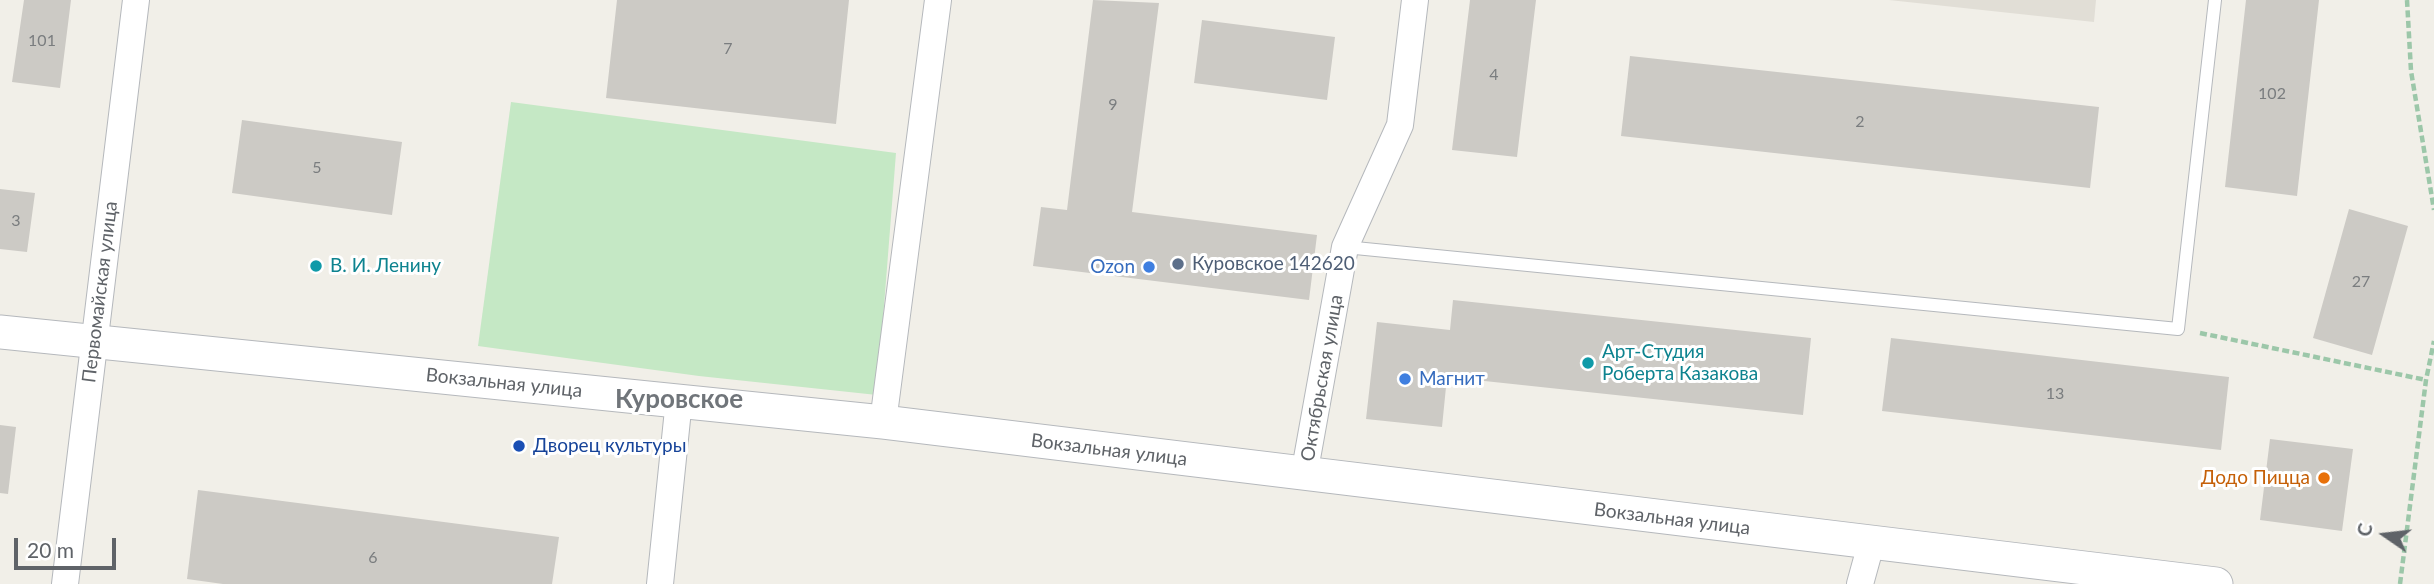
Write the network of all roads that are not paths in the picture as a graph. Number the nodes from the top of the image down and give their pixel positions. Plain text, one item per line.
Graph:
1 (136, 0) edge
2 (938, 0) edge
3 (1415, 0) edge
4 (2215, 0) edge
5 (1345, 247) junction
6 (0, 332) edge
7 (93, 343) junction
8 (679, 400) junction
9 (883, 422) junction
10 (1304, 475) junction
11 (1871, 544) junction
12 (65, 584) edge
13 (660, 584) edge
14 (1860, 584) edge
15 (2216, 584) edge

1 - 7 street, Первомайская улица
2 - 9 street
3 - 5 street, Октябрьская улица
4 - 5 lane
5 - 10 street, Октябрьская улица
6 - 7 street, Вокзальная улица
7 - 8 street, Вокзальная улица
7 - 12 street, Первомайская улица
8 - 9 street, Вокзальная улица
8 - 13 street
9 - 10 street, Вокзальная улица
10 - 11 street, Вокзальная улица
11 - 14 street
11 - 15 street, Вокзальная улица

